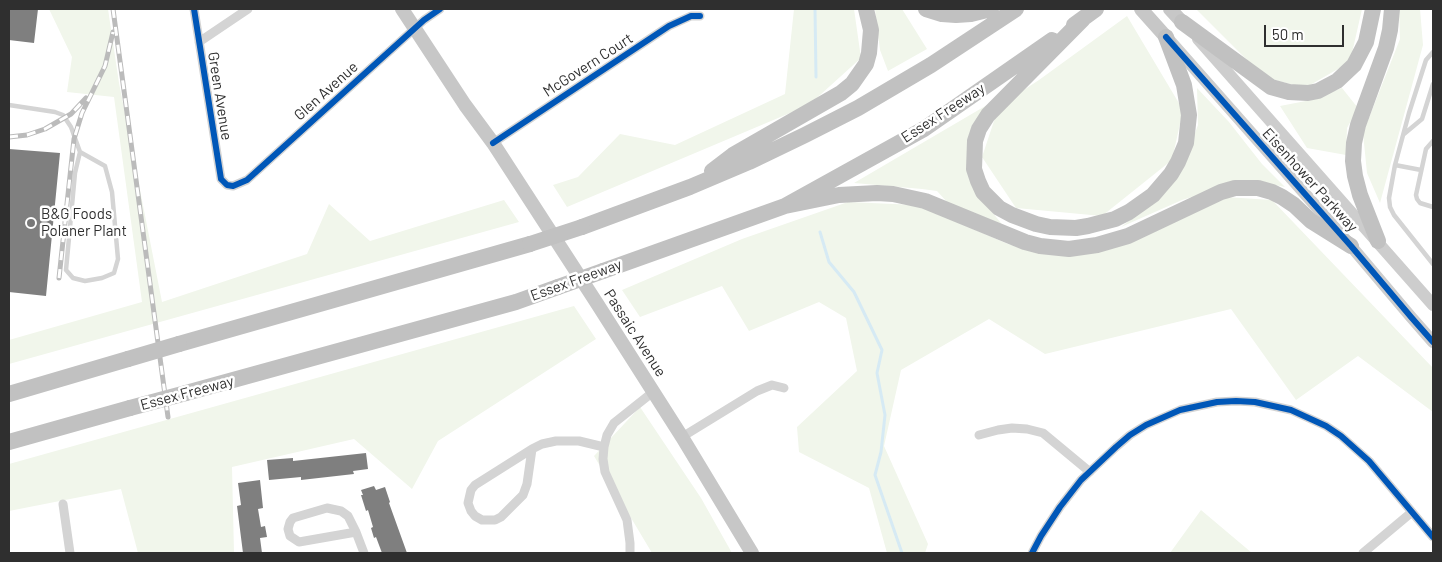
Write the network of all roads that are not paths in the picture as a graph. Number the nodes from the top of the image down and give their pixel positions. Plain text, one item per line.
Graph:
1 (194, 9) edge
2 (248, 9) edge
3 (402, 9) edge
4 (440, 9) edge
5 (866, 9) edge
6 (926, 9) edge
7 (991, 9) edge
8 (1016, 9) edge
9 (1096, 9) edge
10 (1170, 9) edge
11 (1373, 9) edge
12 (1392, 9) edge
13 (1142, 10) edge
14 (700, 16) dead end
15 (1083, 19) junction
16 (1182, 22) junction
17 (414, 28) junction
18 (1166, 36) junction
19 (198, 42) junction
20 (1433, 52) edge
21 (1433, 84) edge
22 (9, 105) edge
23 (1404, 135) junction
24 (1433, 141) edge
25 (493, 143) junction
26 (80, 152) junction
27 (1395, 165) junction
28 (1421, 170) junction
29 (227, 185) joint
30 (690, 187) junction
31 (785, 206) junction
32 (1433, 207) edge
33 (1378, 241) junction
34 (1352, 246) junction
35 (1433, 264) edge
36 (1433, 305) edge
37 (1433, 342) edge
38 (784, 388) dead end
39 (654, 392) junction
40 (9, 394) edge
41 (979, 435) dead end
42 (682, 437) junction
43 (9, 442) edge
44 (604, 447) junction
45 (532, 449) junction
46 (1090, 472) junction
47 (63, 504) dead end
48 (1412, 512) junction
49 (356, 532) junction
50 (1433, 537) edge
51 (70, 553) edge
52 (364, 553) edge
53 (630, 553) edge
54 (752, 553) edge
55 (1032, 553) edge
56 (1363, 553) edge

1 - 19 street, Green Avenue
2 - 19 street
3 - 17 main road, Passaic Avenue
4 - 17 street, Glen Avenue
5 - 30 highway
6 - 7 highway
8 - 30 highway
9 - 15 highway, Essex Freeway
10 - 16 main road, Eisenhower Parkway
11 - 16 highway
12 - 33 highway
13 - 18 main road, Eisenhower Parkway
14 - 25 street, McGovern Court
15 - 18 highway
15 - 31 highway, Essex Freeway
16 - 33 street, Eisenhower Parkway
17 - 25 main road, Passaic Avenue
17 - 29 street, Glen Avenue
18 - 34 street, Eisenhower Parkway
19 - 29 street, Green Avenue
20 - 23 lane
21 - 23 lane
22 - 26 lane
23 - 27 lane
24 - 28 lane
25 - 39 main road, Passaic Avenue
26 - 26 lane
27 - 28 lane
27 - 35 lane
28 - 32 lane
30 - 40 highway, bridge
31 - 34 highway
31 - 43 highway, Essex Freeway, bridge
33 - 36 street, Eisenhower Parkway
34 - 37 street, Eisenhower Parkway
38 - 42 street
39 - 42 main road, Passaic Avenue
39 - 44 street
41 - 46 street
42 - 54 main road, Passaic Avenue
44 - 45 street
44 - 53 street
45 - 45 street
46 - 48 street
46 - 55 street
47 - 51 street
48 - 50 street
48 - 56 street
49 - 49 street
49 - 52 street

